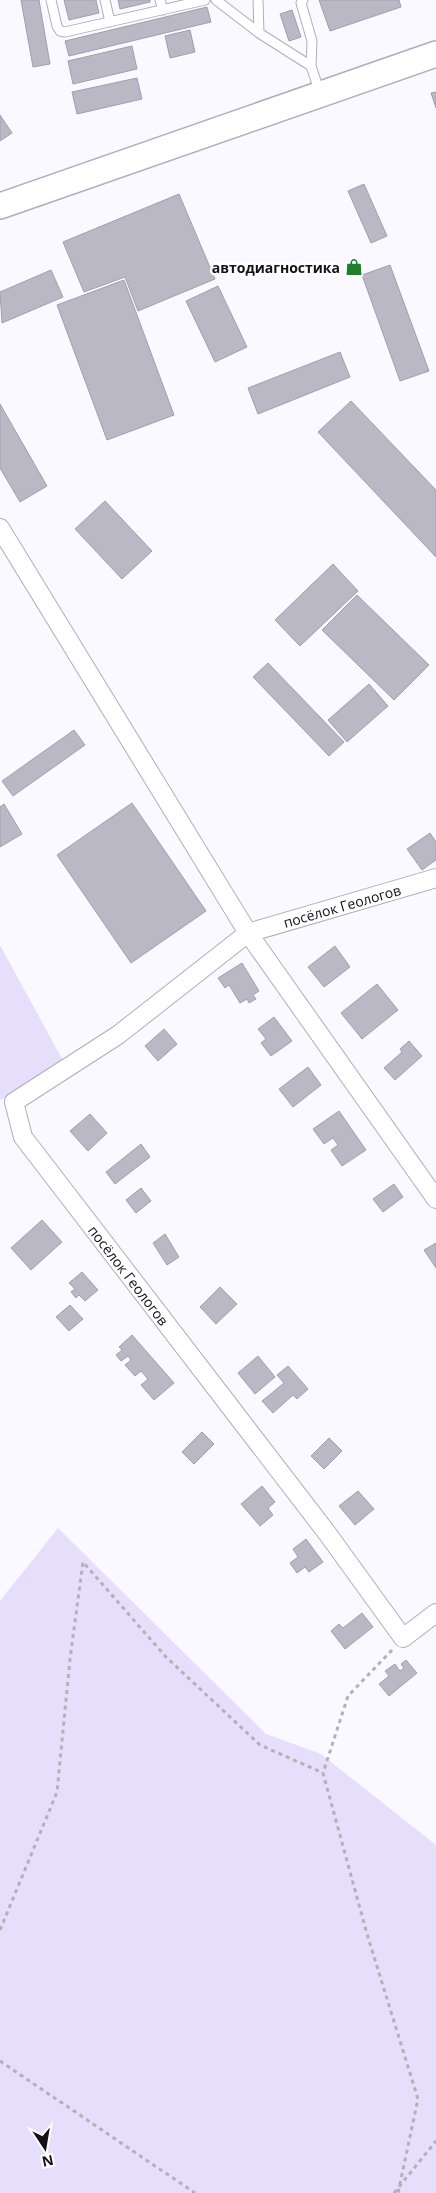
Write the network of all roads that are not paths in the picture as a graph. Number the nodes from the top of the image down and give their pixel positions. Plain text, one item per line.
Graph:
1 (51, 0) edge
2 (105, 0) edge
3 (160, 0) edge
4 (205, 0) edge
5 (216, 0) edge
6 (258, 0) edge
7 (303, 0) edge
8 (163, 10) junction
9 (110, 22) junction
10 (259, 33) junction
11 (436, 54) edge
12 (310, 66) junction
13 (320, 93) junction
14 (0, 206) edge
15 (0, 528) edge
16 (436, 878) edge
17 (248, 933) junction
18 (7, 1103) edge
19 (436, 1199) edge
20 (436, 1613) edge

1 - 9 lane
2 - 9 lane
3 - 8 lane
4 - 8 lane
5 - 10 lane
6 - 10 lane
7 - 12 lane
8 - 9 lane
10 - 12 lane
11 - 13 street
12 - 13 lane
13 - 14 street
15 - 17 street
16 - 17 street, посёлок Геологов
17 - 18 street, посёлок Геологов
17 - 19 street
18 - 20 street, посёлок Геологов

